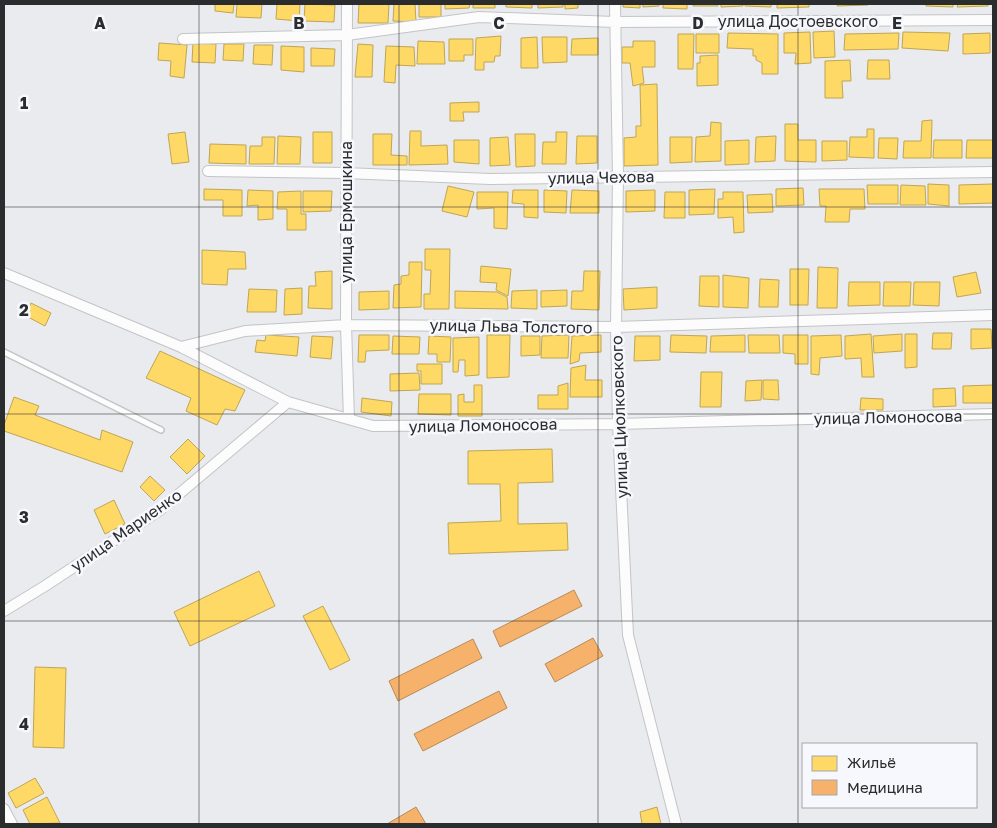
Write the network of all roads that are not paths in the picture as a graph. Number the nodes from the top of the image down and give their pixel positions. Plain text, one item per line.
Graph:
1 (347, 4) edge
2 (615, 4) edge
3 (993, 20) edge
4 (615, 22) junction
5 (347, 35) junction
6 (183, 39) dead end
7 (208, 171) dead end
8 (993, 172) edge
9 (345, 173) junction
10 (618, 176) junction
11 (4, 274) edge
12 (993, 315) edge
13 (346, 325) junction
14 (616, 328) junction
15 (181, 347) junction
16 (4, 352) edge
17 (288, 402) junction
18 (993, 414) edge
19 (349, 419) junction
20 (618, 424) junction
21 (161, 430) dead end
22 (4, 611) edge
23 (4, 809) edge
24 (12, 824) edge
25 (676, 824) edge

1 - 5 street, улица Ермошкина
2 - 4 street, улица Циолковского
3 - 4 street, улица Достоевского
4 - 5 street, улица Достоевского
4 - 10 street, улица Циолковского
5 - 6 street, улица Достоевского
5 - 9 street, улица Ермошкина
7 - 9 street, улица Чехова
8 - 10 street, улица Чехова
9 - 10 street, улица Чехова
9 - 13 street, улица Ермошкина
10 - 14 street, улица Циолковского
11 - 15 street, улица Ломоносова
12 - 14 street, улица Льва Толстого
13 - 14 street, улица Льва Толстого
13 - 15 street, улица Льва Толстого
13 - 19 street, улица Ермошкина
14 - 20 street, улица Циолковского
15 - 17 street, улица Ломоносова
16 - 21 lane
17 - 19 street, улица Ломоносова
17 - 22 street, улица Мариенко
18 - 20 street, улица Ломоносова
19 - 20 street, улица Ломоносова
20 - 25 street, улица Циолковского
23 - 24 street

